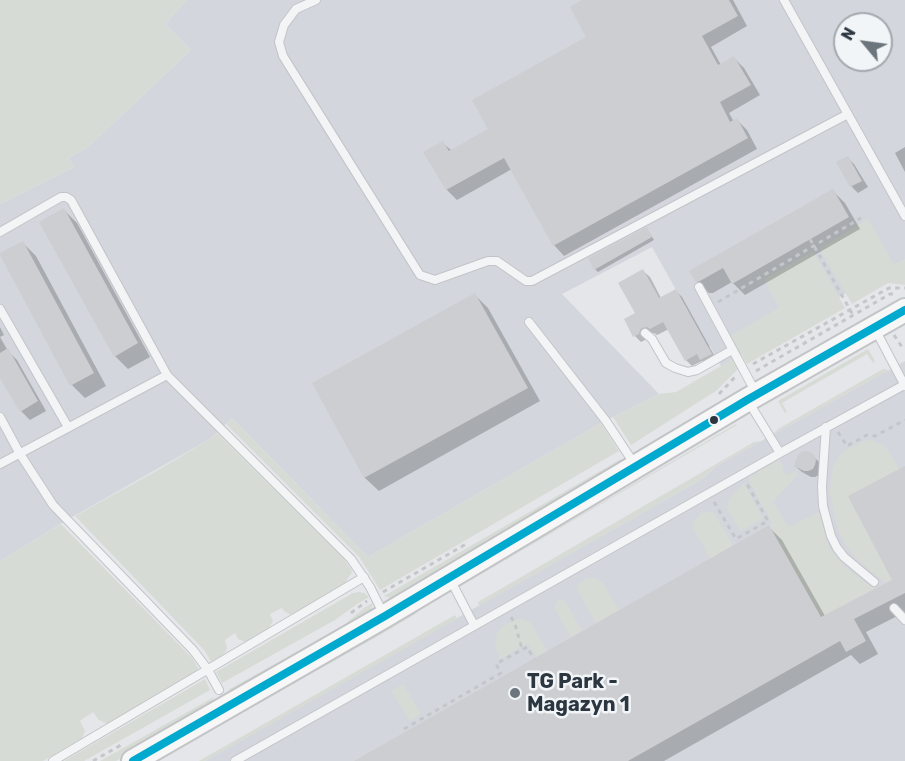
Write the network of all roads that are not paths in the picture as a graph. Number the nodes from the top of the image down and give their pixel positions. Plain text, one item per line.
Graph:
1 (316, 0) edge
2 (784, 0) edge
3 (848, 114) junction
4 (905, 216) edge
5 (0, 232) edge
6 (699, 287) dead end
7 (0, 309) edge
8 (905, 310) edge
9 (529, 322) dead end
10 (884, 330) junction
11 (645, 333) dead end
12 (732, 350) junction
13 (167, 375) junction
14 (905, 385) edge
15 (752, 397) junction
16 (0, 417) edge
17 (69, 427) junction
18 (826, 427) junction
19 (780, 453) junction
20 (20, 454) junction
21 (0, 464) edge
22 (635, 466) junction
23 (364, 577) junction
24 (449, 577) junction
25 (874, 582) dead end
26 (380, 606) junction
27 (894, 608) dead end
28 (905, 620) edge
29 (474, 625) junction
30 (208, 670) junction
31 (219, 690) dead end
32 (128, 753) edge
33 (53, 761) edge
34 (236, 761) edge

1 - 3 lane
2 - 3 lane
3 - 4 lane
5 - 13 lane
6 - 12 lane
7 - 17 lane
8 - 10 street
9 - 22 lane
10 - 14 lane
10 - 15 street
11 - 12 lane
12 - 15 lane
13 - 17 lane
13 - 23 lane
14 - 18 lane
15 - 19 lane
15 - 22 street
16 - 20 lane
17 - 20 lane
18 - 19 lane
18 - 25 lane
19 - 29 lane
20 - 21 lane
20 - 30 lane
22 - 24 street
23 - 26 lane
23 - 30 lane
24 - 26 street
24 - 29 lane
26 - 32 street
27 - 28 lane
29 - 34 lane
30 - 31 lane
30 - 33 lane

